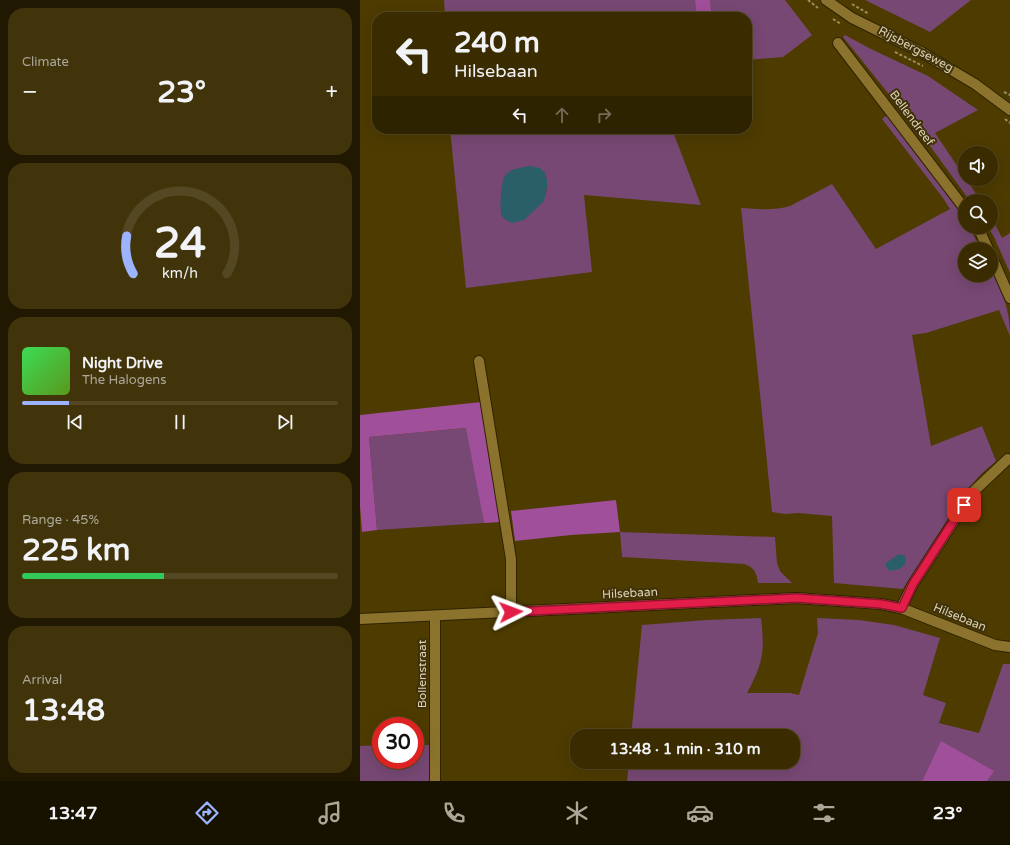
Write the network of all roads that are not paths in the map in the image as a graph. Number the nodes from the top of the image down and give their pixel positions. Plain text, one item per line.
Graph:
1 (826, 0) edge
2 (838, 43) dead end
3 (1010, 110) edge
4 (958, 200) edge
5 (998, 271) edge
6 (1010, 298) edge
7 (479, 361) dead end
8 (1008, 459) dead end
9 (902, 608) junction
10 (511, 612) junction
11 (435, 616) junction
12 (360, 619) edge
13 (1010, 647) edge
14 (436, 781) edge

1 - 3 street, Rijsbergseweg
2 - 4 street, Bellendreef
5 - 6 street
7 - 10 street
8 - 9 street
9 - 10 street, Hilsebaan
9 - 13 street, Hilsebaan
10 - 11 street, Hilsebaan
11 - 12 street, Hilsebaan
11 - 14 street, Bollenstraat

